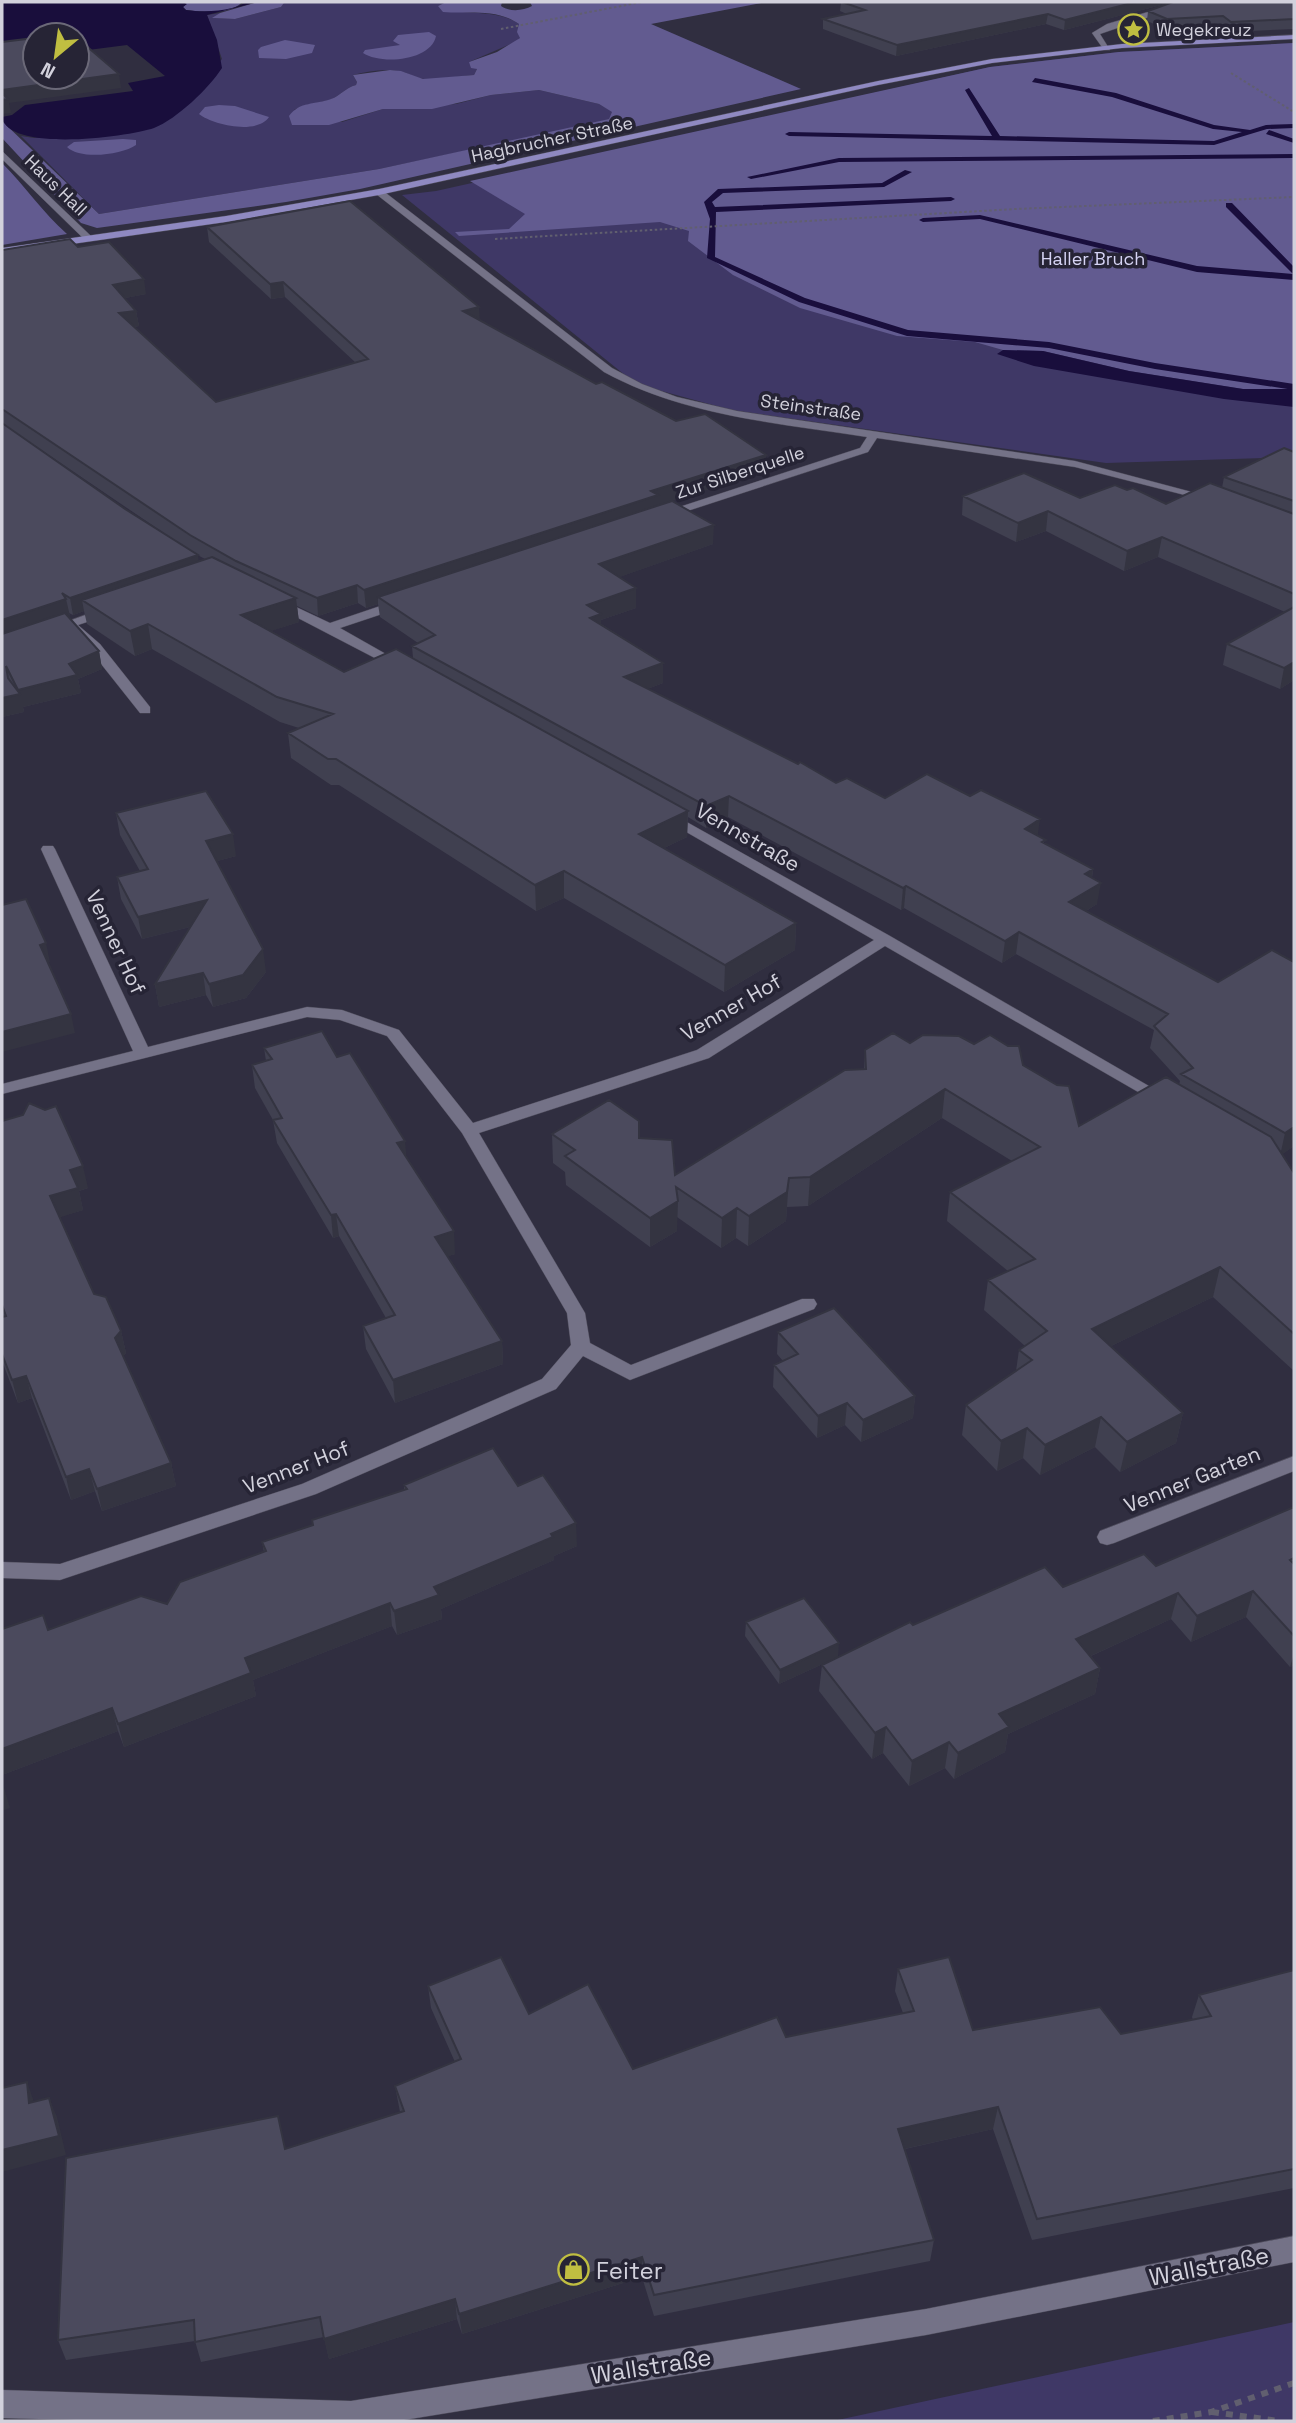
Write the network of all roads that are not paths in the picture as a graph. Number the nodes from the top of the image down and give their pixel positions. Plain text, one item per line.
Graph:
1 (1189, 2) edge
2 (1294, 37) edge
3 (1107, 48) junction
4 (2, 154) edge
5 (379, 192) junction
6 (88, 238) junction
7 (2, 251) edge
8 (875, 433) junction
9 (1230, 503) edge
10 (655, 519) edge
11 (266, 598) edge
12 (408, 601) edge
13 (124, 605) edge
14 (71, 623) junction
15 (329, 627) junction
16 (36, 635) edge
17 (415, 674) edge
18 (145, 710) dead end
19 (651, 806) edge
20 (48, 849) dead end
21 (884, 939) junction
22 (143, 1054) junction
23 (2, 1089) edge
24 (1182, 1110) edge
25 (469, 1130) junction
26 (808, 1304) dead end
27 (581, 1346) junction
28 (1294, 1463) edge
29 (1107, 1537) dead end
30 (2, 1570) edge
31 (1294, 2249) edge
32 (2, 2404) edge

1 - 3 street
2 - 3 main road, Hagbrucher Straße
3 - 5 main road, Hagbrucher Straße
4 - 6 street, Haus Hall
5 - 6 main road, Hagbrucher Straße
5 - 8 street, Steinstraße
6 - 7 main road, Hagbrucher Straße
8 - 9 street, Steinstraße
8 - 10 street, Zur Silberquelle
11 - 15 street
12 - 15 street
13 - 14 street
14 - 16 street
14 - 18 street
15 - 17 street
19 - 21 street, Vennstraße
20 - 22 street, Venner Hof
21 - 24 street, Vennstraße
21 - 25 street, Venner Hof
22 - 23 street
22 - 25 street
25 - 27 street
26 - 27 street
27 - 30 street, Venner Hof
28 - 29 street, Venner Garten
31 - 32 street, Wallstraße

